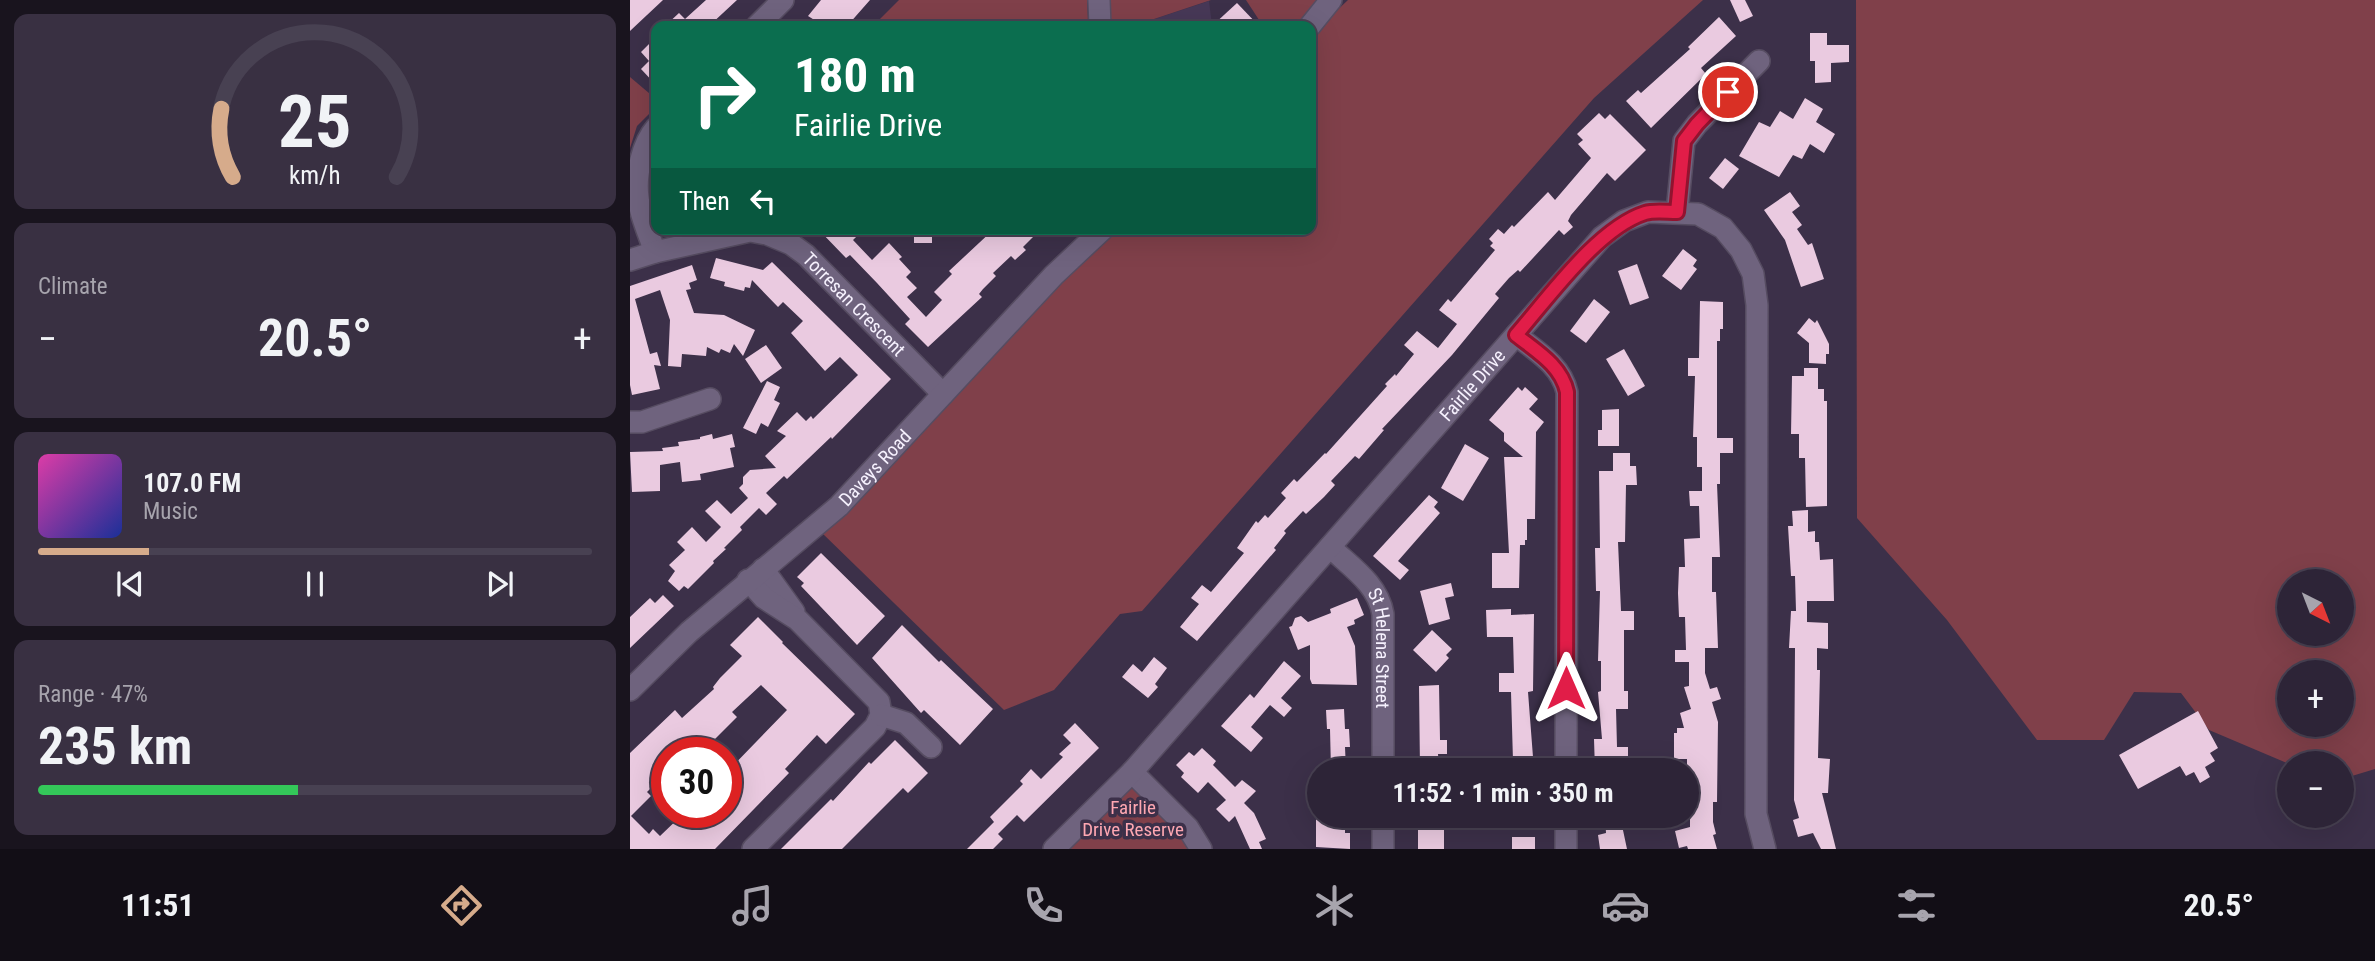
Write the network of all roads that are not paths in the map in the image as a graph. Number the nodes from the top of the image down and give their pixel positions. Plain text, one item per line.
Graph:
1 (783, 0) edge
2 (1099, 0) edge
3 (1331, 0) edge
4 (762, 21) edge
5 (1100, 21) edge
6 (1314, 21) edge
7 (1759, 61) dead end
8 (651, 134) edge
9 (1677, 212) junction
10 (732, 235) edge
11 (769, 235) edge
12 (1097, 235) edge
13 (655, 252) junction
14 (630, 260) edge
15 (1516, 335) junction
16 (943, 394) junction
17 (710, 399) dead end
18 (630, 422) edge
19 (1330, 547) junction
20 (756, 575) junction
21 (630, 690) edge
22 (881, 715) junction
23 (931, 747) dead end
24 (1383, 758) edge
25 (1566, 758) edge
26 (1132, 772) junction
27 (1383, 828) edge
28 (1566, 828) edge
29 (753, 849) edge
30 (1054, 849) edge
31 (1200, 849) edge
32 (1383, 849) edge
33 (1566, 849) edge
34 (1765, 849) edge

1 - 4 street
2 - 5 street
3 - 6 street
7 - 9 street
8 - 13 street
9 - 15 street, Fairlie Drive
9 - 34 street, Fairlie Drive
10 - 13 street, Torresan Crescent
11 - 16 street, Torresan Crescent
12 - 16 street, Daveys Road
13 - 14 street, Torresan Crescent
15 - 19 street, Fairlie Drive
15 - 25 street
16 - 20 street, Daveys Road
17 - 18 street
19 - 24 street, St Helena Street
19 - 26 street, Fairlie Drive
20 - 21 street, Daveys Road
20 - 22 street
22 - 23 street
22 - 29 street
26 - 30 street, Fairlie Drive
26 - 31 street
27 - 32 street
28 - 33 street

